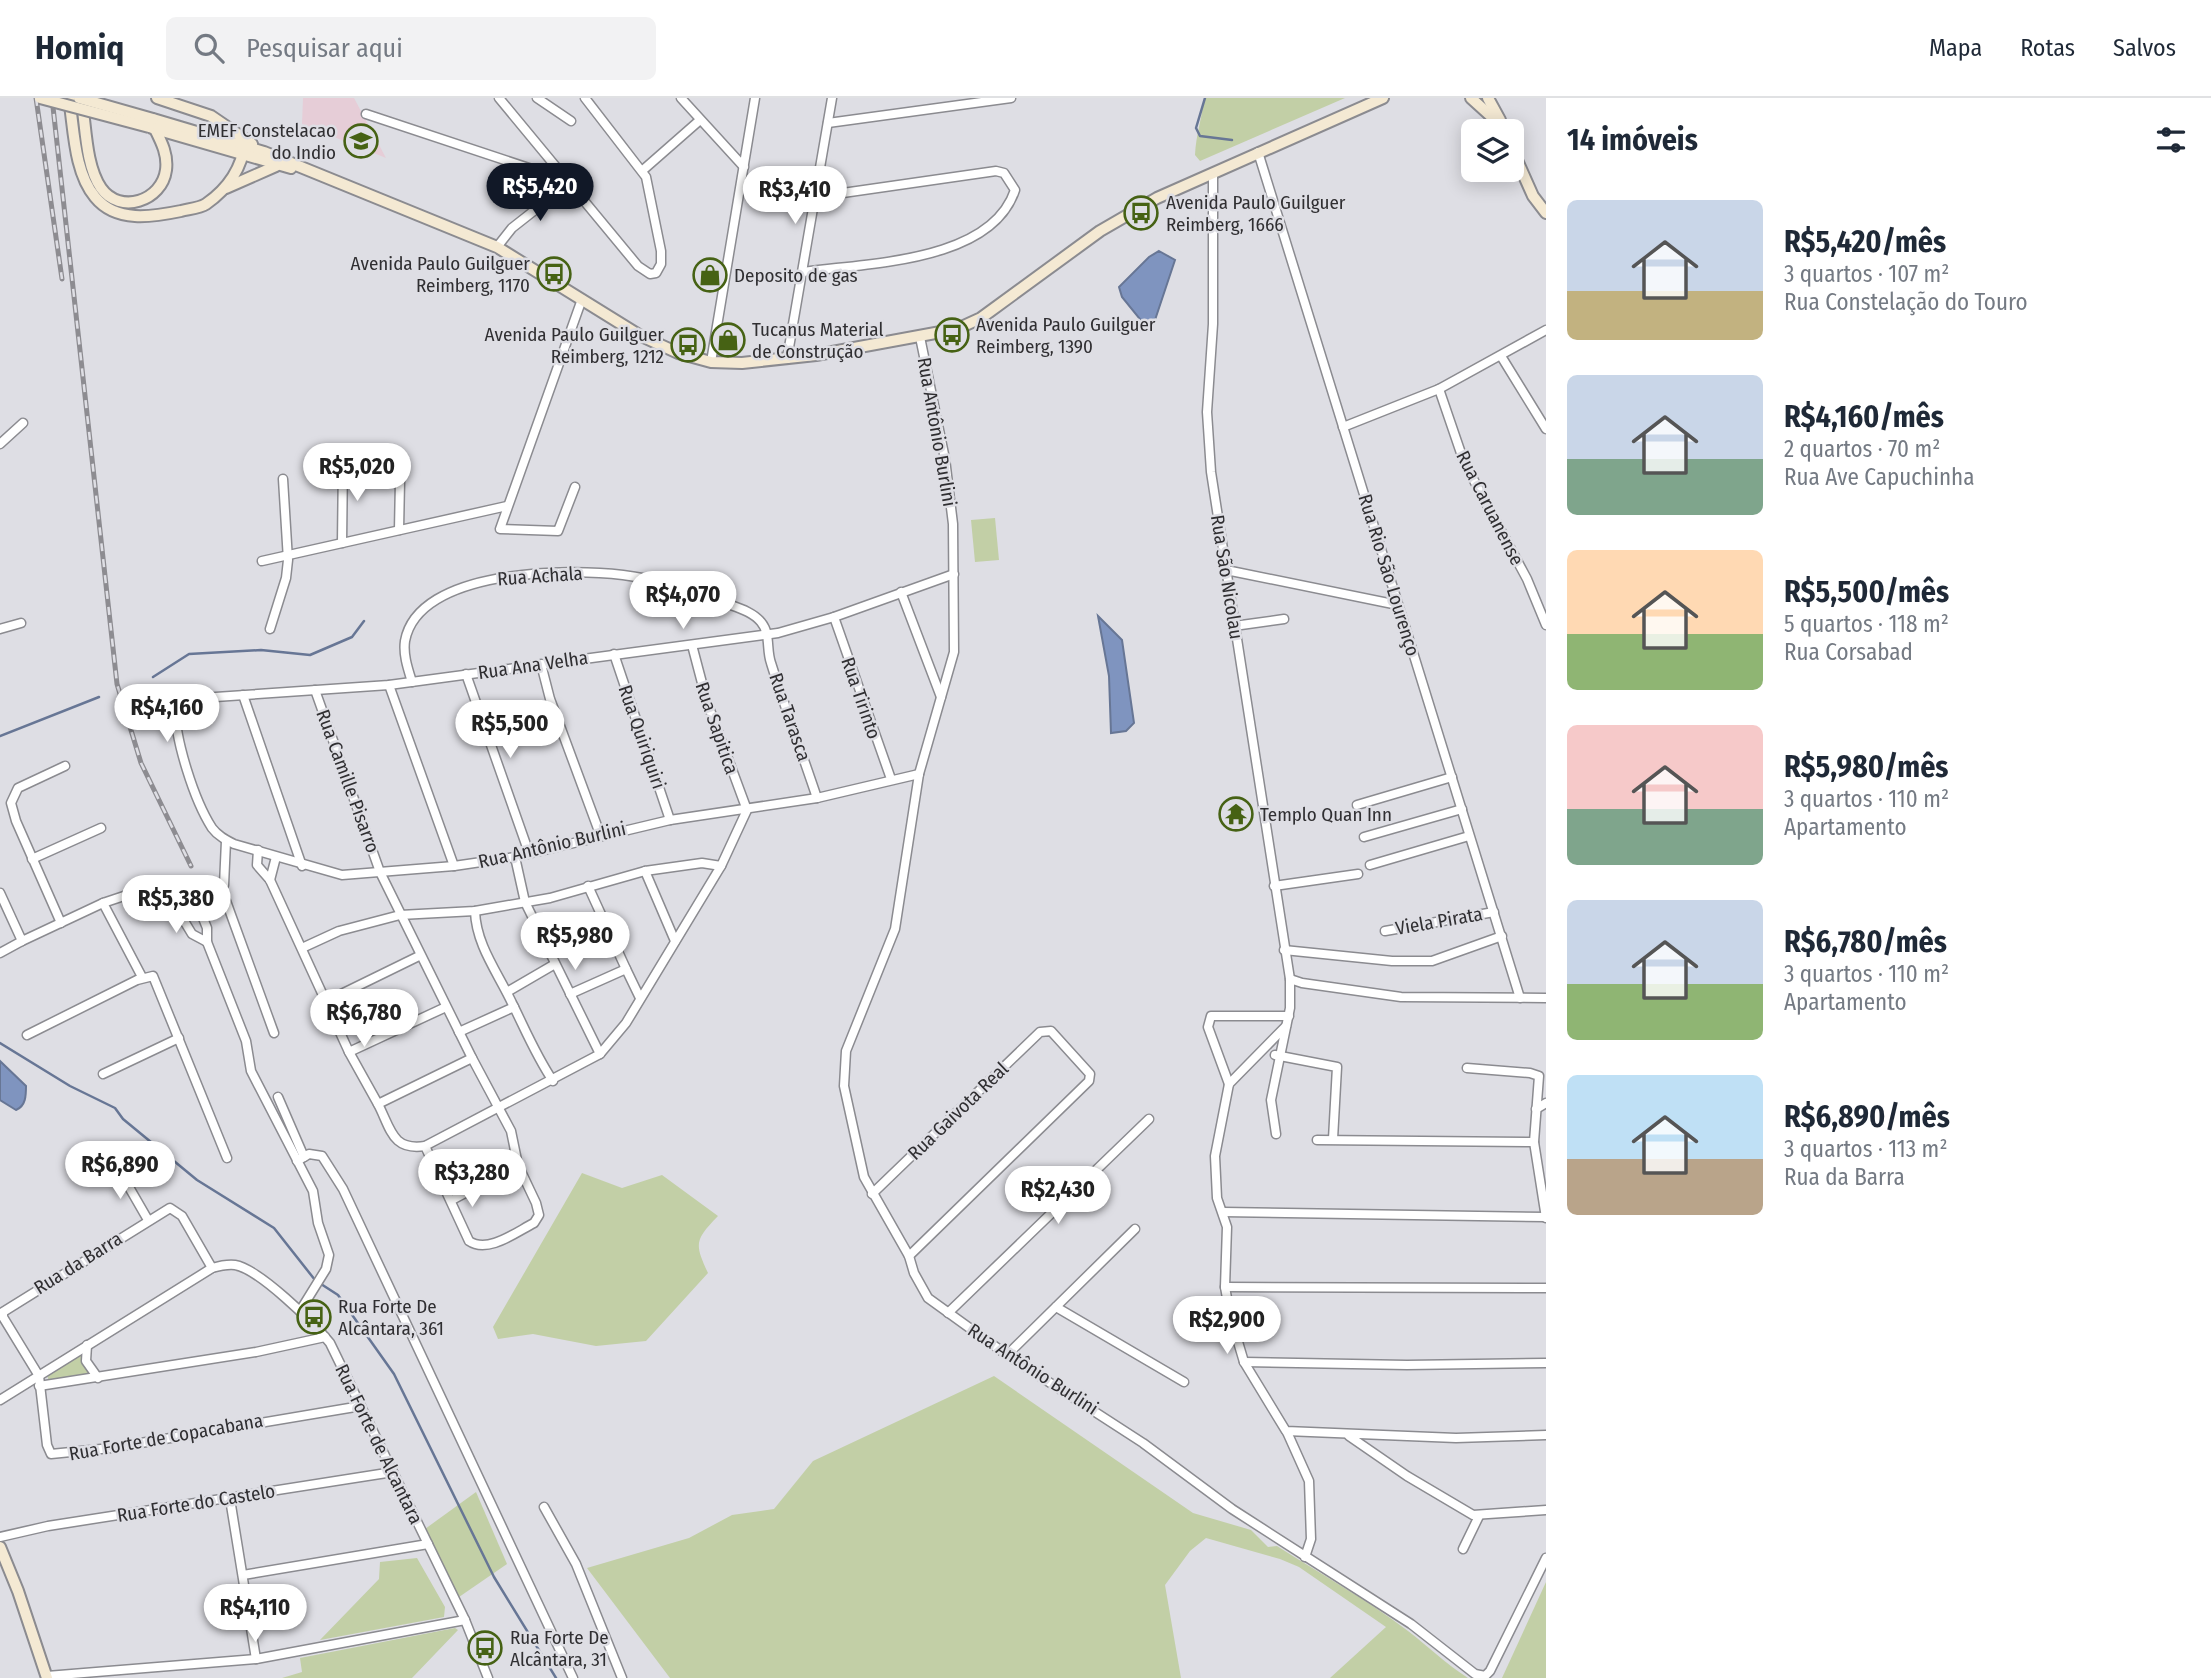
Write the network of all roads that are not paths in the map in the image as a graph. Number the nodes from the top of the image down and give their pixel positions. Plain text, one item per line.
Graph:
1 (40, 98) edge
2 (69, 98) edge
3 (80, 98) edge
4 (157, 98) edge
5 (499, 98) edge
6 (537, 98) edge
7 (585, 98) edge
8 (681, 98) edge
9 (694, 98) edge
10 (755, 98) edge
11 (832, 98) edge
12 (1011, 98) edge
13 (1383, 98) edge
14 (1472, 98) edge
15 (1488, 98) edge
16 (691, 109) junction
17 (366, 114) dead end
18 (1494, 119) edge
19 (1499, 119) edge
20 (700, 120) junction
21 (571, 121) dead end
22 (828, 123) junction
23 (152, 125) junction
24 (244, 147) junction
25 (1258, 152) junction
26 (278, 166) junction
27 (744, 167) junction
28 (298, 168) junction
29 (643, 170) junction
30 (1213, 173) junction
31 (1524, 175) edge
32 (566, 182) junction
33 (224, 189) junction
34 (815, 197) junction
35 (1546, 213) edge
36 (497, 247) junction
37 (803, 272) junction
38 (582, 299) junction
39 (1546, 330) edge
40 (920, 337) junction
41 (1500, 356) junction
42 (787, 359) junction
43 (711, 362) junction
44 (1439, 389) junction
45 (23, 424) dead end
46 (1343, 427) junction
47 (1546, 429) edge
48 (0, 443) edge
49 (344, 462) dead end
50 (283, 479) dead end
51 (400, 481) dead end
52 (575, 487) dead end
53 (507, 506) junction
54 (399, 530) junction
55 (342, 543) junction
56 (288, 555) junction
57 (262, 561) dead end
58 (1226, 570) junction
59 (954, 573) junction
60 (901, 592) junction
61 (1398, 605) junction
62 (834, 617) junction
63 (1284, 619) dead end
64 (21, 623) dead end
65 (1546, 625) edge
66 (1234, 626) junction
67 (0, 629) edge
68 (270, 629) dead end
69 (768, 634) junction
70 (692, 645) junction
71 (614, 654) junction
72 (541, 664) junction
73 (466, 674) junction
74 (412, 682) junction
75 (389, 685) junction
76 (315, 690) junction
77 (243, 695) junction
78 (941, 697) junction
79 (65, 766) dead end
80 (919, 774) junction
81 (1452, 777) junction
82 (891, 779) junction
83 (817, 798) junction
84 (1357, 805) dead end
85 (1461, 808) junction
86 (747, 810) junction
87 (670, 820) junction
88 (101, 828) dead end
89 (600, 834) junction
90 (1469, 836) junction
91 (1364, 837) dead end
92 (226, 841) junction
93 (258, 850) junction
94 (530, 853) junction
95 (275, 857) junction
96 (515, 857) junction
97 (32, 859) junction
98 (1370, 865) dead end
99 (302, 866) junction
100 (454, 866) junction
101 (721, 866) junction
102 (645, 871) junction
103 (380, 872) junction
104 (1358, 874) dead end
105 (270, 880) junction
106 (588, 886) junction
107 (1274, 886) junction
108 (222, 890) junction
109 (0, 893) edge
110 (194, 896) junction
111 (169, 897) junction
112 (526, 902) junction
113 (103, 903) junction
114 (475, 911) junction
115 (1494, 912) junction
116 (400, 915) junction
117 (61, 923) junction
118 (1385, 931) dead end
119 (1502, 936) junction
120 (22, 941) junction
121 (675, 941) junction
122 (207, 942) junction
123 (302, 948) junction
124 (1284, 950) junction
125 (0, 953) edge
126 (419, 956) junction
127 (555, 964) junction
128 (626, 969) junction
129 (142, 978) junction
130 (1290, 979) junction
131 (507, 992) junction
132 (570, 994) junction
133 (640, 998) junction
134 (1520, 998) junction
135 (1546, 998) edge
136 (327, 1001) junction
137 (446, 1007) junction
138 (514, 1007) junction
139 (1289, 1016) junction
140 (1286, 1026) junction
141 (458, 1032) junction
142 (274, 1033) dead end
143 (27, 1035) dead end
144 (179, 1038) junction
145 (349, 1052) junction
146 (600, 1054) junction
147 (1278, 1056) junction
148 (472, 1058) junction
149 (1467, 1068) dead end
150 (103, 1074) dead end
151 (553, 1081) junction
152 (1229, 1084) junction
153 (278, 1097) dead end
154 (1546, 1102) edge
155 (377, 1104) junction
156 (498, 1109) junction
157 (1536, 1109) junction
158 (1149, 1119) dead end
159 (1276, 1134) dead end
160 (1333, 1139) junction
161 (1317, 1140) dead end
162 (1534, 1142) junction
163 (425, 1146) junction
164 (227, 1158) dead end
165 (300, 1159) junction
166 (518, 1165) junction
167 (118, 1168) dead end
168 (872, 1194) junction
169 (452, 1200) junction
170 (1223, 1212) junction
171 (1546, 1218) edge
172 (148, 1220) junction
173 (1135, 1229) dead end
174 (909, 1256) junction
175 (212, 1268) junction
176 (1225, 1287) junction
177 (1546, 1288) edge
178 (1056, 1307) junction
179 (300, 1311) junction
180 (948, 1313) junction
181 (325, 1337) junction
182 (87, 1345) junction
183 (1007, 1355) junction
184 (1244, 1362) junction
185 (1546, 1363) edge
186 (39, 1376) junction
187 (99, 1378) junction
188 (1184, 1382) dead end
189 (39, 1387) junction
190 (0, 1400) edge
191 (361, 1406) junction
192 (1287, 1432) junction
193 (1348, 1435) junction
194 (1546, 1435) edge
195 (393, 1472) junction
196 (230, 1499) junction
197 (544, 1507) dead end
198 (1546, 1510) edge
199 (1479, 1516) junction
200 (0, 1537) edge
201 (428, 1544) junction
202 (0, 1547) edge
203 (1463, 1549) dead end
204 (1305, 1557) junction
205 (1546, 1558) edge
206 (243, 1575) junction
207 (465, 1620) junction
208 (256, 1659) junction
209 (135, 1670) junction
210 (47, 1677) edge
211 (141, 1678) edge
212 (488, 1678) edge
213 (573, 1678) edge
214 (622, 1678) edge

1 - 23 main road, bridge
2 - 33 main road
3 - 23 main road, bridge
3 - 23 main road
4 - 24 main road
5 - 32 street
6 - 21 street
7 - 29 street
8 - 16 street
9 - 16 street
10 - 27 street
11 - 22 street
12 - 22 street
13 - 25 main road
14 - 18 main road
15 - 19 main road
16 - 20 street
17 - 32 street
20 - 27 street
20 - 29 street
22 - 34 street
23 - 24 main road
24 - 26 main road
24 - 28 main road
24 - 33 main road
25 - 30 main road
25 - 46 street, Rua Rio São Lourenço
26 - 28 main road
26 - 33 main road
27 - 43 street
28 - 36 main road
29 - 32 street
30 - 40 main road
30 - 58 street, Rua São Nicolau
31 - 35 main road
32 - 36 street
34 - 37 street
34 - 37 street
36 - 38 main road
37 - 42 street
38 - 43 main road
38 - 53 street
39 - 41 street
40 - 42 main road
40 - 59 street, Rua Antônio Burlini
41 - 44 street
41 - 47 street
42 - 43 main road
44 - 46 street
44 - 65 street, Rua Caruanense
45 - 48 street
46 - 61 street, Rua Rio São Lourenço
49 - 55 street
50 - 56 street
51 - 54 street
52 - 53 street
53 - 54 street
54 - 55 street
55 - 56 street
56 - 57 street
56 - 68 street
58 - 61 street
58 - 66 street, Rua São Nicolau
59 - 60 street, Rua Ana Velha
59 - 78 street, Rua Antônio Burlini
60 - 62 street, Rua Ana Velha
60 - 78 street
61 - 81 street, Rua Rio São Lourenço
62 - 69 street, Rua Ana Velha
62 - 82 street, Rua Tirinto
63 - 66 street
64 - 67 street
66 - 107 street, Rua São Nicolau
69 - 70 street, Rua Ana Velha
69 - 74 street, Rua Achala
69 - 83 street, Rua Tarasca
70 - 71 street, Rua Ana Velha
70 - 86 street, Rua Sapitica
71 - 72 street, Rua Ana Velha
71 - 87 street, Rua Quiriquiri
72 - 73 street, Rua Ana Velha
72 - 89 street
73 - 74 street, Rua Ana Velha
73 - 94 street
74 - 75 street, Rua Ana Velha
75 - 76 street, Rua Ana Velha
75 - 100 street
76 - 77 street, Rua Ana Velha
76 - 103 street, Rua Camille Pisarro
77 - 92 street, Rua Ana Velha
77 - 99 street
78 - 80 street, Rua Antônio Burlini
79 - 97 street
80 - 82 street, Rua Antônio Burlini
80 - 168 street, Rua Antônio Burlini
81 - 84 street
81 - 85 street, Rua Rio São Lourenço
82 - 83 street, Rua Antônio Burlini
83 - 86 street, Rua Antônio Burlini
85 - 90 street, Rua Rio São Lourenço
85 - 91 street
86 - 87 street, Rua Antônio Burlini
86 - 101 street
87 - 89 street, Rua Antônio Burlini
88 - 97 street
89 - 94 street, Rua Antônio Burlini
90 - 98 street
90 - 115 street, Rua Rio São Lourenço
92 - 93 street, Rua Antônio Burlini
92 - 108 street
93 - 95 street, Rua Antônio Burlini
93 - 105 street
94 - 96 street, Rua Antônio Burlini
95 - 99 street, Rua Antônio Burlini
95 - 105 street
96 - 100 street, Rua Antônio Burlini
96 - 112 street
97 - 117 street
99 - 103 street, Rua Antônio Burlini
100 - 103 street, Rua Antônio Burlini
101 - 102 street
101 - 121 street
102 - 106 street
102 - 121 street
103 - 116 street, Rua Camille Pisarro
104 - 107 street
105 - 123 street
106 - 112 street
106 - 128 street
107 - 124 street, Rua São Nicolau
108 - 110 street
108 - 142 street
109 - 120 street
110 - 111 street
110 - 122 street
111 - 113 street
111 - 122 street
112 - 114 street
112 - 127 street
113 - 117 street
113 - 129 street
114 - 116 street
114 - 131 street
115 - 118 street, Viela Pirata
115 - 119 street, Rua Rio São Lourenço
116 - 123 street
116 - 126 street, Rua Camille Pisarro
117 - 120 street
119 - 124 street
119 - 134 street, Rua Rio São Lourenço
120 - 125 street
121 - 133 street
122 - 165 street
123 - 136 street
124 - 130 street, Rua São Nicolau
126 - 136 street
126 - 137 street, Rua Camille Pisarro
127 - 131 street
127 - 132 street
128 - 132 street
128 - 133 street
129 - 143 street
129 - 144 street
130 - 134 street
130 - 139 street, Rua São Nicolau
131 - 138 street
132 - 146 street
133 - 146 street
134 - 135 street
136 - 145 street
137 - 141 street, Rua Camille Pisarro
137 - 145 street
138 - 141 street
138 - 151 street
139 - 140 street, Rua São Nicolau
139 - 152 street
140 - 147 street, Rua São Nicolau
140 - 152 street
141 - 148 street, Rua Camille Pisarro
144 - 150 street
144 - 164 street
145 - 155 street
146 - 151 street
147 - 159 street, Rua São Nicolau
147 - 160 street
148 - 155 street
148 - 156 street, Rua Camille Pisarro
149 - 157 street
151 - 156 street
152 - 170 street
153 - 165 street
154 - 157 street
155 - 163 street
156 - 163 street
156 - 166 street, Rua Camille Pisarro
157 - 162 street
158 - 180 street
160 - 161 street
160 - 162 street
162 - 171 street
163 - 169 street
165 - 179 street
165 - 213 street
166 - 169 street
166 - 169 street, Rua Camille Pisarro
167 - 172 street
168 - 174 street, Rua Antônio Burlini
168 - 174 street, Rua Gaivota Real
170 - 171 street
170 - 176 street
172 - 175 street, Rua da Barra
172 - 186 street, Rua da Barra
173 - 178 street
174 - 180 street, Rua Antônio Burlini
175 - 179 street, Rua Forte de Alcantara
175 - 182 street
176 - 177 street
176 - 184 street
178 - 183 street
178 - 188 street
179 - 181 street, Rua Forte de Alcantara
180 - 183 street, Rua Antônio Burlini
181 - 187 street
181 - 191 street, Rua Forte de Alcantara
182 - 186 street
182 - 187 street
183 - 204 street, Rua Antônio Burlini
184 - 185 street
184 - 192 street
186 - 189 street, Rua Forte de Copacabana
186 - 190 street
187 - 189 street
189 - 191 street, Rua Forte de Copacabana
191 - 195 street, Rua Forte de Alcantara
192 - 193 street
192 - 204 street
193 - 194 street
193 - 199 street
195 - 196 street, Rua Forte do Castelo
195 - 201 street, Rua Forte de Alcantara
196 - 200 street, Rua Forte do Castelo
196 - 206 street
197 - 214 street
198 - 199 street
199 - 203 street
201 - 206 street
201 - 207 street, Rua Forte de Alcantara
202 - 210 main road
204 - 205 street, Rua Antônio Burlini
206 - 208 street
207 - 208 street
207 - 212 street, Rua Forte de Alcantara
208 - 209 street
209 - 210 street
209 - 211 street

